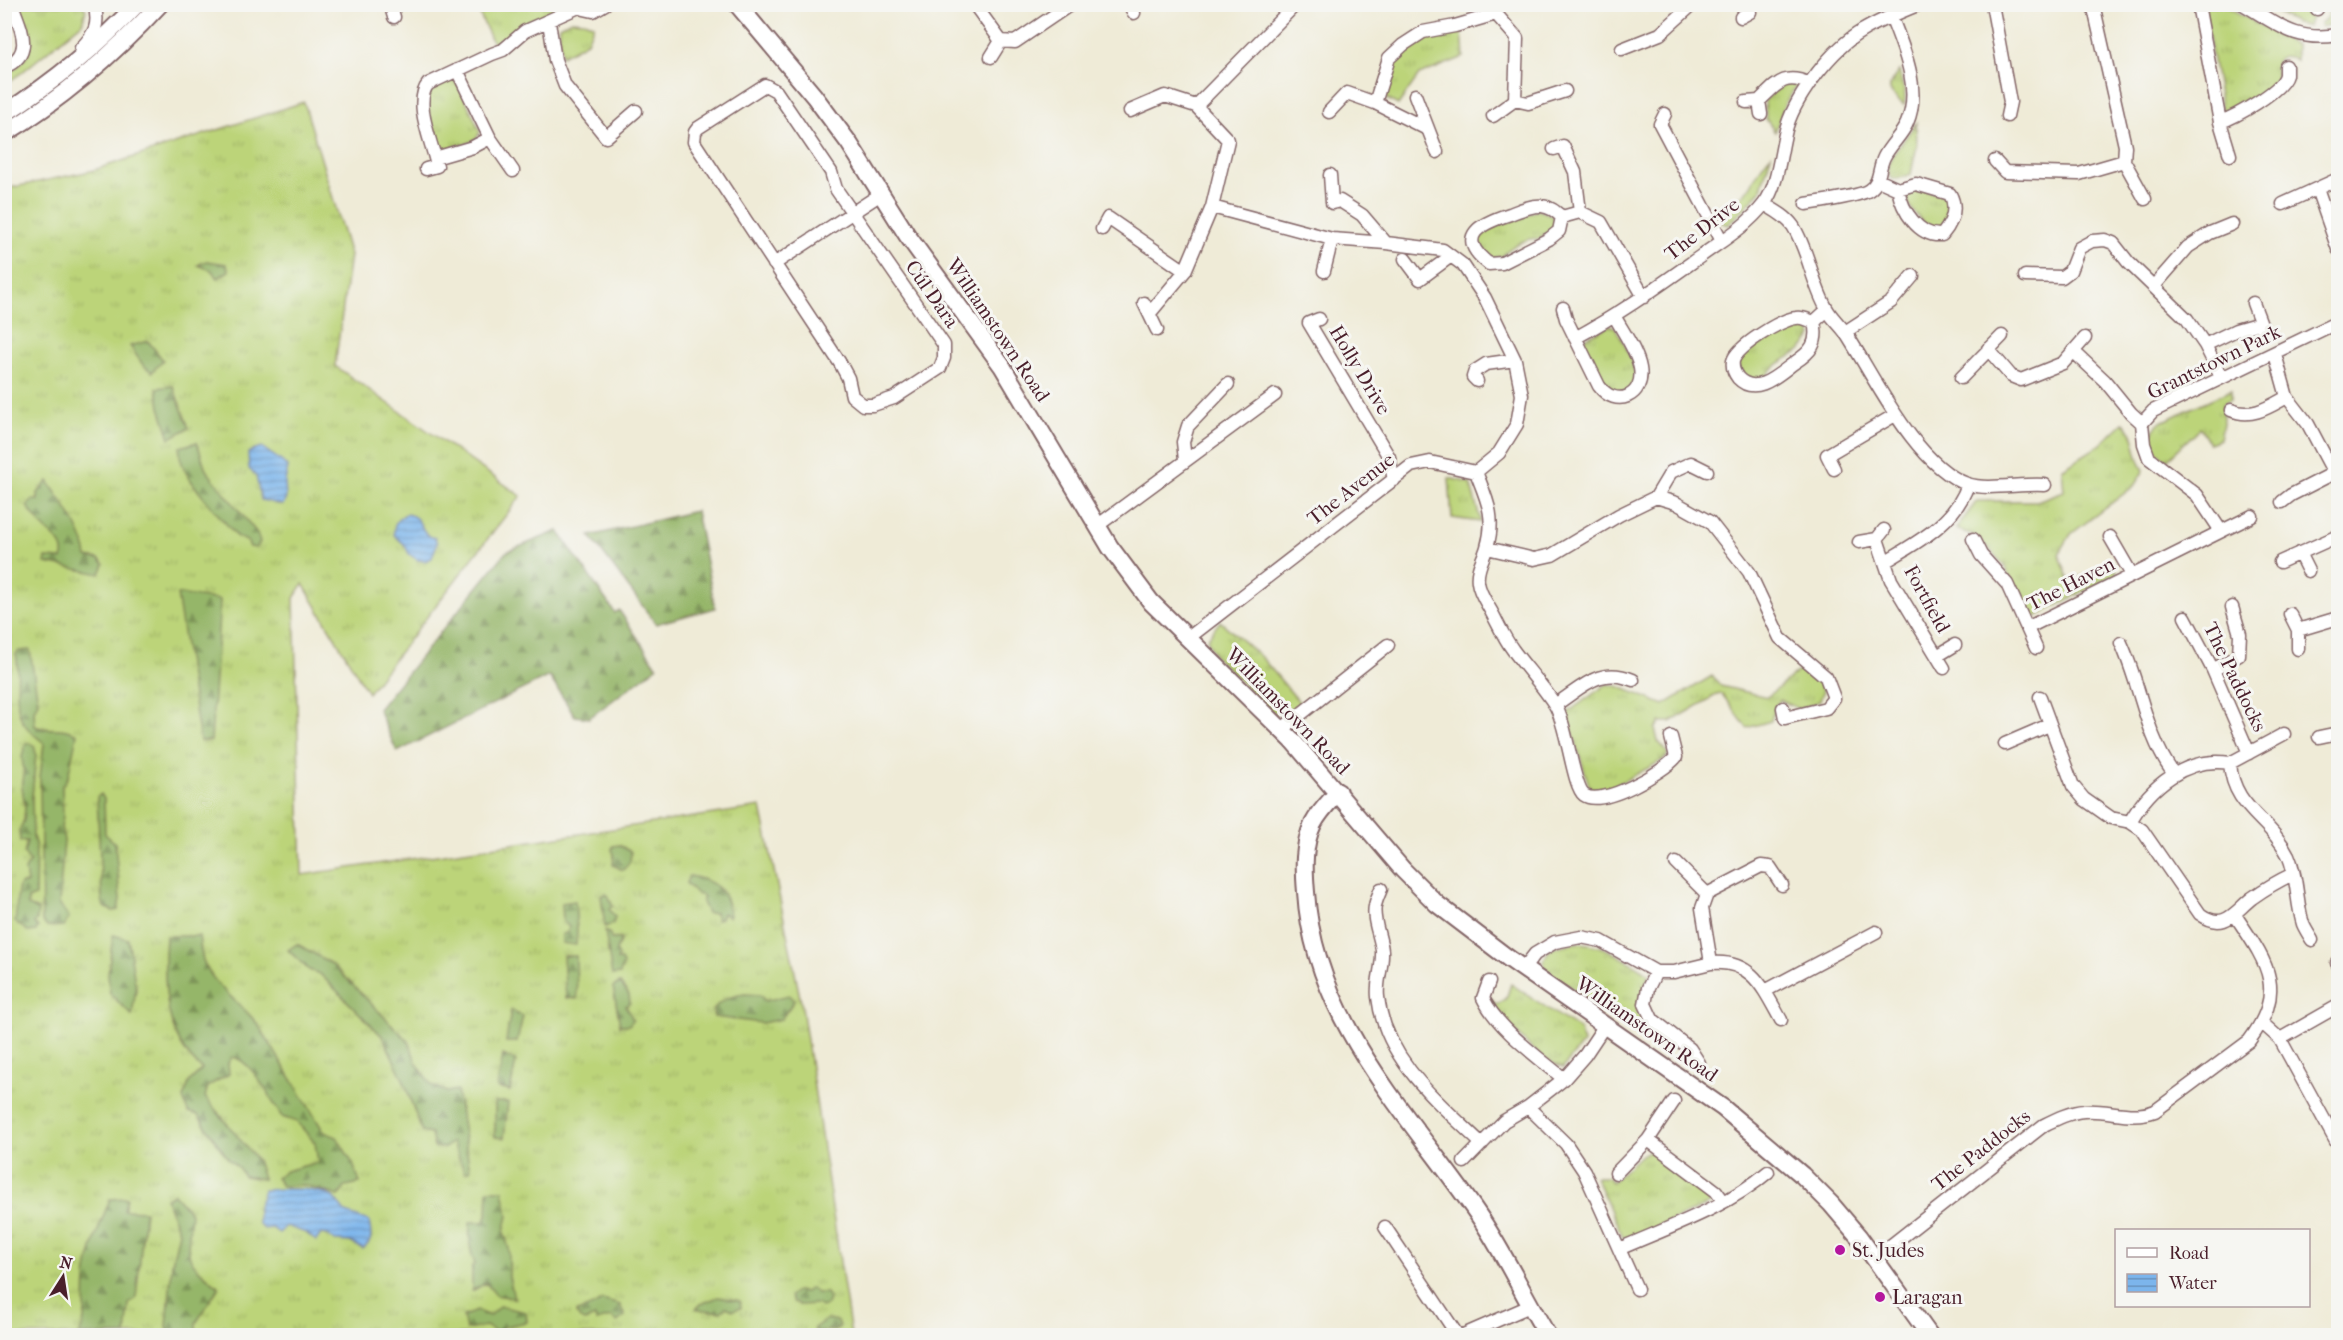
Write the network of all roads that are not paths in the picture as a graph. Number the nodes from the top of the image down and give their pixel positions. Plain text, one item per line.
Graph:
1 (12, 4) edge
2 (94, 4) edge
3 (137, 4) edge
4 (160, 4) edge
5 (605, 4) edge
6 (737, 4) edge
7 (974, 4) edge
8 (1071, 4) edge
9 (1296, 4) edge
10 (1693, 4) edge
11 (1746, 4) edge
12 (1920, 4) edge
13 (1992, 4) edge
14 (2093, 4) edge
15 (2200, 4) edge
16 (2243, 4) edge
17 (580, 5) edge
18 (1497, 9) edge
19 (1891, 16) junction
20 (1741, 17) dead end
21 (549, 22) junction
22 (2338, 35) edge
23 (1001, 41) junction
24 (1623, 49) dead end
25 (992, 57) dead end
26 (2286, 66) dead end
27 (4, 67) edge
28 (457, 70) junction
29 (1810, 84) junction
30 (1565, 91) dead end
31 (33, 95) junction
32 (1415, 95) dead end
33 (1515, 100) junction
34 (1375, 103) junction
35 (1755, 105) dead end
36 (1196, 106) junction
37 (636, 111) dead end
38 (1130, 111) dead end
39 (1329, 112) dead end
40 (4, 114) edge
41 (1493, 116) dead end
42 (2007, 116) dead end
43 (1657, 120) dead end
44 (2220, 122) junction
45 (1427, 129) junction
46 (4, 134) edge
47 (490, 138) junction
48 (1554, 149) dead end
49 (1437, 152) dead end
50 (2230, 155) dead end
51 (435, 158) junction
52 (1995, 161) dead end
53 (2124, 161) junction
54 (426, 169) dead end
55 (513, 171) dead end
56 (1330, 175) dead end
57 (2338, 179) edge
58 (1878, 180) junction
59 (1898, 189) junction
60 (2317, 189) junction
61 (881, 194) junction
62 (2145, 199) dead end
63 (1764, 204) junction
64 (1806, 204) dead end
65 (2283, 204) dead end
66 (1212, 207) junction
67 (1580, 212) junction
68 (853, 213) junction
69 (1562, 217) junction
70 (2232, 224) dead end
71 (1102, 229) dead end
72 (1332, 239) junction
73 (1722, 241) junction
74 (1386, 243) junction
75 (2338, 249) edge
76 (1450, 256) junction
77 (1405, 259) dead end
78 (774, 264) junction
79 (1185, 271) junction
80 (1324, 271) dead end
81 (1913, 276) dead end
82 (2025, 276) dead end
83 (2154, 286) junction
84 (1644, 297) junction
85 (2253, 303) dead end
86 (1563, 308) dead end
87 (1827, 310) junction
88 (1615, 317) junction
89 (1319, 319) dead end
90 (1814, 322) junction
91 (2338, 322) edge
92 (1158, 330) dead end
93 (1845, 332) junction
94 (2002, 336) dead end
95 (1575, 338) junction
96 (2085, 338) dead end
97 (2205, 345) junction
98 (1988, 349) junction
99 (2073, 351) junction
100 (2275, 354) junction
101 (1515, 360) junction
102 (2221, 377) junction
103 (1961, 378) dead end
104 (1477, 381) dead end
105 (1228, 384) dead end
106 (1275, 395) dead end
107 (2287, 397) junction
108 (2231, 410) dead end
109 (1895, 415) junction
110 (2142, 423) junction
111 (1185, 460) junction
112 (1834, 469) dead end
113 (1707, 471) dead end
114 (1476, 472) junction
115 (2336, 472) edge
116 (1394, 480) junction
117 (1968, 484) junction
118 (2044, 485) dead end
119 (1656, 497) junction
120 (2282, 502) dead end
121 (2252, 516) dead end
122 (1097, 526) junction
123 (2221, 531) junction
124 (2338, 536) edge
125 (2110, 537) dead end
126 (1973, 539) dead end
127 (1859, 542) dead end
128 (1486, 548) junction
129 (2299, 553) junction
130 (1886, 561) junction
131 (2280, 562) dead end
132 (2308, 572) dead end
133 (2132, 575) junction
134 (2232, 607) dead end
135 (2290, 614) dead end
136 (2185, 617) dead end
137 (2338, 618) edge
138 (2027, 628) junction
139 (2298, 630) junction
140 (1187, 639) junction
141 (2121, 643) dead end
142 (1388, 645) dead end
143 (1955, 645) dead end
144 (2036, 648) dead end
145 (2298, 649) dead end
146 (1937, 656) junction
147 (1944, 668) dead end
148 (2213, 670) junction
149 (1633, 680) dead end
150 (2040, 697) dead end
151 (1555, 705) junction
152 (1783, 708) dead end
153 (2049, 724) junction
154 (1282, 729) junction
155 (2338, 733) edge
156 (2284, 734) dead end
157 (1671, 737) dead end
158 (2319, 737) dead end
159 (2004, 744) dead end
160 (2249, 753) junction
161 (2230, 764) junction
162 (2174, 773) junction
163 (1338, 792) junction
164 (2130, 822) junction
165 (1676, 863) dead end
166 (2293, 874) junction
167 (1782, 885) dead end
168 (1381, 889) dead end
169 (1707, 894) junction
170 (2235, 915) junction
171 (1876, 932) dead end
172 (2312, 940) dead end
173 (1711, 963) junction
174 (1524, 968) junction
175 (1656, 972) junction
176 (1489, 982) dead end
177 (1765, 991) junction
178 (2338, 1006) edge
179 (1781, 1020) dead end
180 (2262, 1023) junction
181 (1605, 1025) junction
182 (2280, 1039) junction
183 (1700, 1064) dead end
184 (1564, 1079) junction
185 (1674, 1101) dead end
186 (1528, 1107) junction
187 (1648, 1140) junction
188 (1482, 1144) junction
189 (2338, 1145) edge
190 (1464, 1162) dead end
191 (1768, 1172) dead end
192 (1616, 1173) dead end
193 (1724, 1202) junction
194 (1385, 1227) dead end
195 (1619, 1250) junction
196 (1875, 1258) junction
197 (1637, 1289) dead end
198 (1530, 1306) junction
199 (1460, 1335) edge
200 (1548, 1335) edge
201 (1930, 1335) edge

1 - 27 street
2 - 31 street
3 - 31 street
4 - 46 street
5 - 17 street
6 - 61 street, Williamstown Road
7 - 23 street
8 - 23 street
9 - 36 street
10 - 24 street
11 - 20 street
12 - 19 street, The Drive
13 - 42 street
14 - 53 street
15 - 44 street
16 - 22 street
17 - 21 street
18 - 33 street
18 - 34 street
19 - 29 street, The Drive
19 - 58 street
21 - 28 street
21 - 37 street
23 - 25 street
26 - 44 street
28 - 47 street
28 - 51 street
29 - 35 street
29 - 63 street, The Drive
30 - 33 street
31 - 40 street
32 - 45 street
33 - 41 street
34 - 39 street
34 - 45 street
36 - 38 street
36 - 66 street
43 - 73 street
44 - 50 street
45 - 49 street
47 - 51 street
47 - 55 street
48 - 67 street
51 - 54 street
52 - 53 street
53 - 62 street
56 - 74 street
57 - 60 street
58 - 59 street
58 - 64 street
59 - 59 street
60 - 65 street
60 - 75 street
61 - 68 street
61 - 122 street, Williamstown Road
63 - 73 street, The Drive
63 - 87 street
66 - 72 street
66 - 79 street
67 - 69 street
67 - 84 street
68 - 78 street
68 - 78 street, Cúl Dara
68 - 78 street, Cúl Dara
69 - 69 street
70 - 83 street
71 - 79 street
72 - 74 street
72 - 80 street
73 - 84 street, The Drive
74 - 76 street
76 - 77 street
76 - 101 street
79 - 92 street
81 - 93 street
82 - 83 street
83 - 97 street
84 - 88 street, The Drive
85 - 97 street
86 - 95 street
87 - 90 street
87 - 93 street
88 - 95 street, The Drive
88 - 95 street
89 - 116 street, Holly Drive
90 - 90 street
91 - 100 street, Grantstown Park
93 - 109 street
94 - 98 street
96 - 99 street
97 - 102 street
98 - 99 street
98 - 103 street
99 - 110 street
100 - 102 street, Grantstown Park
100 - 107 street
101 - 104 street
101 - 114 street
102 - 110 street, Grantstown Park
105 - 111 street
106 - 111 street
107 - 108 street
107 - 115 street
109 - 112 street
109 - 117 street
110 - 123 street, Grantstown Park
111 - 122 street
113 - 119 street
114 - 116 street, The Avenue
114 - 128 street
115 - 120 street
116 - 140 street, The Avenue
117 - 118 street
117 - 130 street, Fortfield
119 - 128 street
119 - 152 street
121 - 123 street, The Haven
122 - 140 street, Williamstown Road
123 - 133 street, The Haven
124 - 129 street
125 - 133 street, The Haven
126 - 138 street, The Haven
127 - 130 street, Fortfield
128 - 151 street
129 - 131 street
129 - 132 street
130 - 146 street, Fortfield
133 - 138 street, The Haven
134 - 148 street
135 - 139 street
136 - 148 street, The Paddocks
137 - 139 street
138 - 144 street, The Haven
139 - 145 street
140 - 154 street, Williamstown Road
141 - 162 street
142 - 154 street
143 - 146 street, Fortfield
146 - 147 street, Fortfield
148 - 160 street, The Paddocks
149 - 151 street
150 - 153 street
151 - 157 street
153 - 159 street
153 - 164 street
154 - 163 street, Williamstown Road
155 - 158 street
156 - 160 street, The Paddocks
160 - 161 street, The Paddocks
161 - 162 street, The Paddocks
161 - 166 street
162 - 164 street, The Paddocks
163 - 174 street, Williamstown Road
163 - 198 street
164 - 170 street
165 - 169 street
166 - 170 street
166 - 172 street
167 - 169 street
168 - 188 street
169 - 173 street
170 - 180 street, The Paddocks
171 - 177 street
173 - 175 street
173 - 177 street
174 - 175 street
174 - 181 street, Williamstown Road
175 - 183 street
176 - 184 street
177 - 179 street
178 - 182 street
180 - 182 street
180 - 196 street, The Paddocks
181 - 184 street
181 - 196 street, Williamstown Road
182 - 189 street
184 - 186 street
185 - 187 street
186 - 188 street
186 - 195 street
187 - 192 street
187 - 193 street
188 - 190 street
191 - 193 street
193 - 195 street
194 - 199 street
195 - 197 street
196 - 201 street, Williamstown Road
198 - 199 street
198 - 200 street

